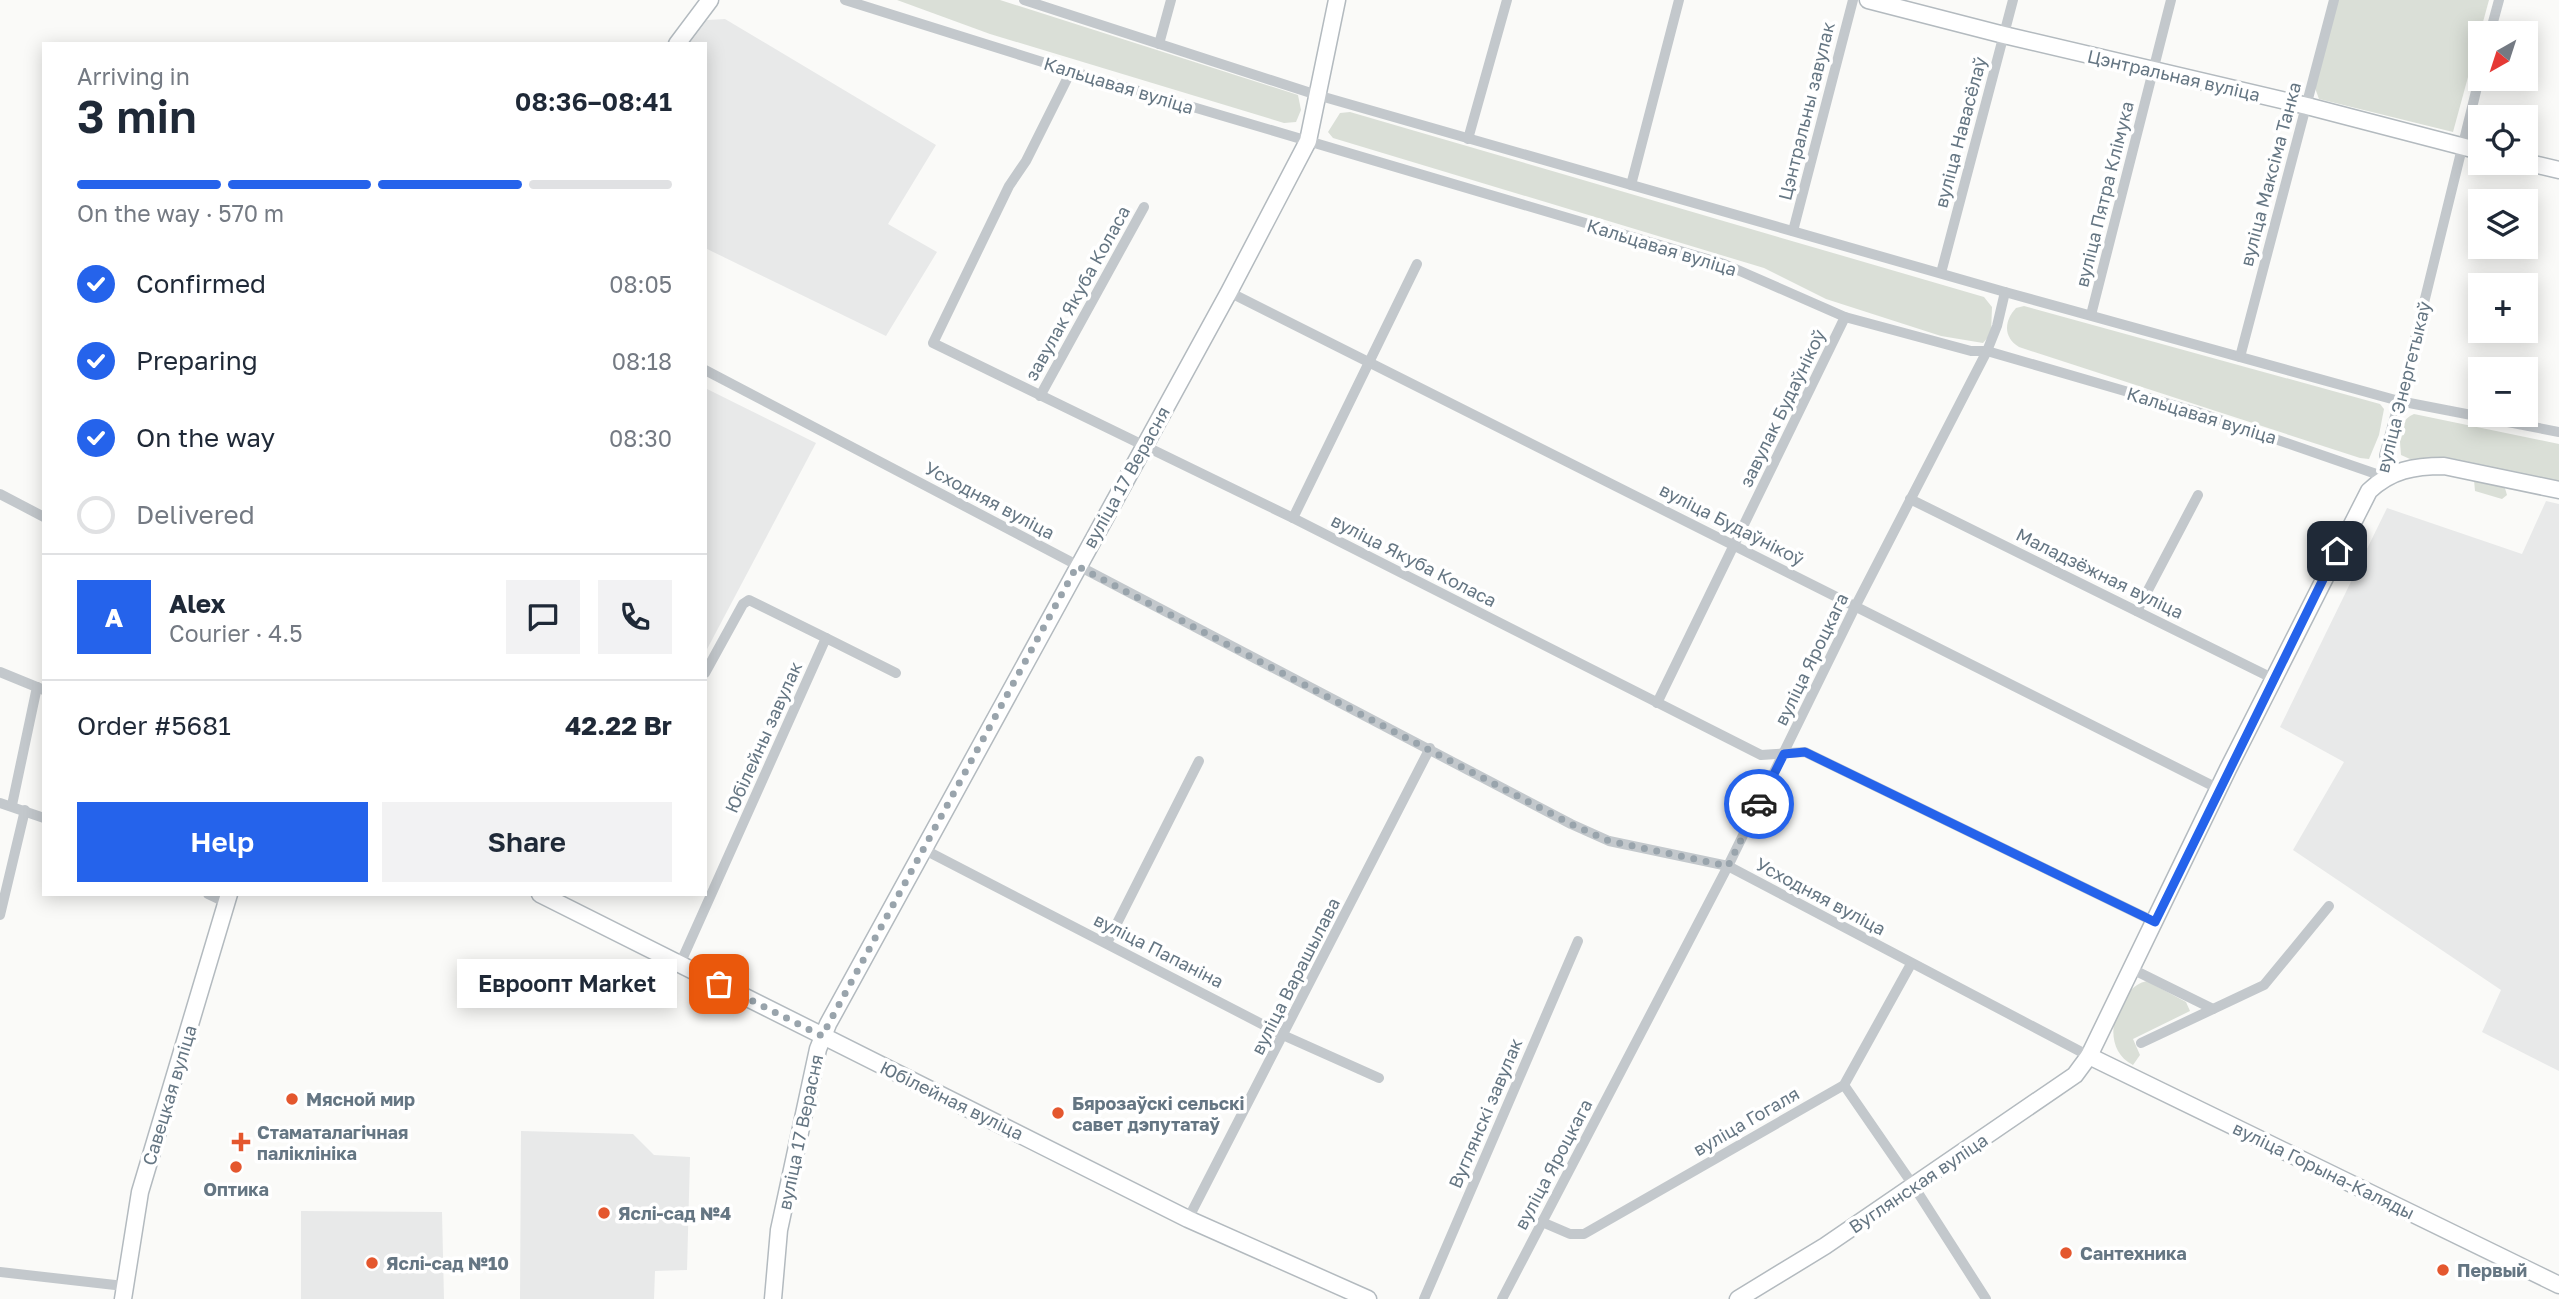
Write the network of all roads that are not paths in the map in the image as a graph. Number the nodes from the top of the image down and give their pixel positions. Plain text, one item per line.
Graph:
1 (710, 0) edge
2 (845, 0) edge
3 (1024, 0) edge
4 (1171, 0) edge
5 (1337, 0) edge
6 (1507, 0) edge
7 (1679, 0) edge
8 (1853, 0) edge
9 (1868, 0) edge
10 (2013, 0) edge
11 (2171, 0) edge
12 (2334, 0) edge
13 (2499, 0) edge
14 (876, 5) edge
15 (2493, 21) edge
16 (2004, 35) junction
17 (678, 42) edge
18 (1159, 44) junction
19 (1071, 71) junction
20 (2153, 71) junction
21 (2476, 91) edge
22 (1317, 95) junction
23 (2307, 106) junction
24 (1468, 139) junction
25 (1308, 141) junction
26 (2461, 147) junction
27 (2468, 148) edge
28 (2538, 165) edge
29 (2559, 170) edge
30 (1631, 185) junction
31 (1144, 207) dead end
32 (1793, 231) junction
33 (1418, 264) dead end
34 (1941, 273) junction
35 (1229, 292) junction
36 (2006, 292) junction
37 (2091, 315) junction
38 (1845, 317) junction
39 (1987, 351) junction
40 (2240, 357) junction
41 (1370, 362) junction
42 (707, 371) edge
43 (1040, 396) junction
44 (2399, 401) junction
45 (2559, 432) edge
46 (1143, 448) junction
47 (2385, 477) junction
48 (2559, 490) edge
49 (0, 494) edge
50 (2197, 495) dead end
51 (1910, 499) junction
52 (42, 516) edge
53 (1293, 519) junction
54 (1736, 545) junction
55 (1077, 566) junction
56 (1855, 607) junction
57 (2137, 611) junction
58 (825, 638) junction
59 (707, 669) edge
60 (0, 672) edge
61 (896, 673) dead end
62 (2274, 679) junction
63 (40, 688) edge
64 (1657, 703) junction
65 (1430, 748) junction
66 (1784, 754) junction
67 (1199, 761) dead end
68 (2218, 789) junction
69 (0, 803) edge
70 (12, 805) junction
71 (25, 810) junction
72 (42, 817) edge
73 (925, 850) junction
74 (1728, 866) junction
75 (544, 896) edge
76 (228, 898) edge
77 (2329, 906) dead end
78 (0, 915) edge
79 (2155, 922) junction
80 (1578, 941) dead end
81 (1107, 943) junction
82 (680, 964) junction
83 (1911, 964) junction
84 (2132, 969) junction
85 (2213, 1009) junction
86 (822, 1036) junction
87 (1285, 1036) junction
88 (2141, 1043) dead end
89 (2089, 1056) junction
90 (1379, 1078) dead end
91 (1844, 1085) junction
92 (1913, 1185) junction
93 (1188, 1219) junction
94 (1542, 1222) junction
95 (0, 1272) edge
96 (2559, 1285) edge
97 (124, 1293) edge
98 (773, 1299) edge
99 (1368, 1299) edge
100 (1424, 1299) edge
101 (1502, 1299) edge
102 (1738, 1299) edge
103 (1986, 1299) edge

1 - 17 street
2 - 14 street, Кальцавая вуліца
3 - 18 street
4 - 18 street
5 - 22 street, вуліца 17 Верасня
6 - 24 street
7 - 30 street
8 - 32 street, Цэнтральны завулак
9 - 16 street, Цэнтральная вуліца
10 - 16 street, вуліца Навасёлаў
11 - 20 street, вуліца Пятра Клімука
12 - 23 street, вуліца Максіма Танка
13 - 15 street
14 - 19 street, Кальцавая вуліца
16 - 20 street, Цэнтральная вуліца
16 - 34 street, вуліца Навасёлаў
18 - 22 street
19 - 25 street, Кальцавая вуліца
19 - 43 street, вуліца Якуба Коласа
20 - 23 street, Цэнтральная вуліца
20 - 37 street, вуліца Пятра Клімука
21 - 26 street, вуліца Энергетыкаў
22 - 24 street
22 - 25 street, вуліца 17 Верасня
23 - 26 street, Цэнтральная вуліца
23 - 40 street, вуліца Максіма Танка
24 - 30 street
25 - 35 street, вуліца 17 Верасня
25 - 38 street, Кальцавая вуліца
26 - 27 street, Цэнтральная вуліца
26 - 44 street, вуліца Энергетыкаў
28 - 29 street
30 - 32 street
31 - 43 street, завулак Якуба Коласа
32 - 34 street
33 - 41 street
34 - 36 street
35 - 41 street, вуліца Будаўнікоў
35 - 46 street, вуліца 17 Верасня
36 - 37 street
36 - 39 street, вуліца Яроцкага
37 - 40 street
38 - 39 street, Кальцавая вуліца
38 - 54 street, завулак Будаўнікоў
39 - 47 street, Кальцавая вуліца
39 - 51 street, вуліца Яроцкага
40 - 44 street
41 - 53 street
41 - 54 street, вуліца Будаўнікоў
42 - 55 street, Усходняя вуліца
43 - 46 street, вуліца Якуба Коласа
44 - 45 street
44 - 47 street, вуліца Энергетыкаў
46 - 53 street, вуліца Якуба Коласа
46 - 55 street, вуліца 17 Верасня
47 - 48 street
47 - 62 street, вуліца Энергетыкаў
49 - 52 street
50 - 57 street
51 - 56 street, вуліца Яроцкага
51 - 57 street, Маладзёжная вуліца
53 - 64 street, вуліца Якуба Коласа
54 - 56 street, вуліца Будаўнікоў
54 - 64 street, завулак Будаўнікоў
55 - 65 street, Усходняя вуліца
55 - 73 street, вуліца 17 Верасня
56 - 66 street, вуліца Яроцкага
56 - 68 street, вуліца Будаўнікоў
57 - 62 street, Маладзёжная вуліца
58 - 59 street
58 - 61 street
58 - 82 street, Юбілейны завулак
60 - 63 street
62 - 68 street, вуліца Энергетыкаў
63 - 70 street
64 - 66 street, вуліца Якуба Коласа
65 - 74 street, Усходняя вуліца
65 - 87 street, вуліца Варашылава
66 - 74 street, вуліца Яроцкага
66 - 79 street, вуліца Якуба Коласа
67 - 81 street
68 - 79 street, вуліца Энергетыкаў
69 - 70 street
70 - 71 street
71 - 72 street
71 - 78 street
73 - 81 street, вуліца Папаніна
73 - 86 street, вуліца 17 Верасня
74 - 83 street, Усходняя вуліца
74 - 94 street, вуліца Яроцкага
75 - 82 street, Юбілейная вуліца
76 - 97 street, Савецкая вуліца
77 - 85 street
79 - 84 street, вуліца Энергетыкаў
80 - 100 street, Вуглянскі завулак
81 - 87 street, вуліца Папаніна
82 - 86 street, Юбілейная вуліца
83 - 89 street, Усходняя вуліца
83 - 91 street
84 - 85 street
84 - 89 street, вуліца Энергетыкаў
85 - 88 street
86 - 93 street, Юбілейная вуліца
86 - 98 street, вуліца 17 Верасня
87 - 90 street, вуліца Папаніна
87 - 93 street, вуліца Варашылава
89 - 92 street, Вуглянская вуліца
89 - 96 street, вуліца Горына-Каляды
91 - 92 street
91 - 94 street, вуліца Гогаля
92 - 102 street, Вуглянская вуліца
92 - 103 street
93 - 99 street, Юбілейная вуліца
94 - 101 street, вуліца Яроцкага
95 - 97 street

